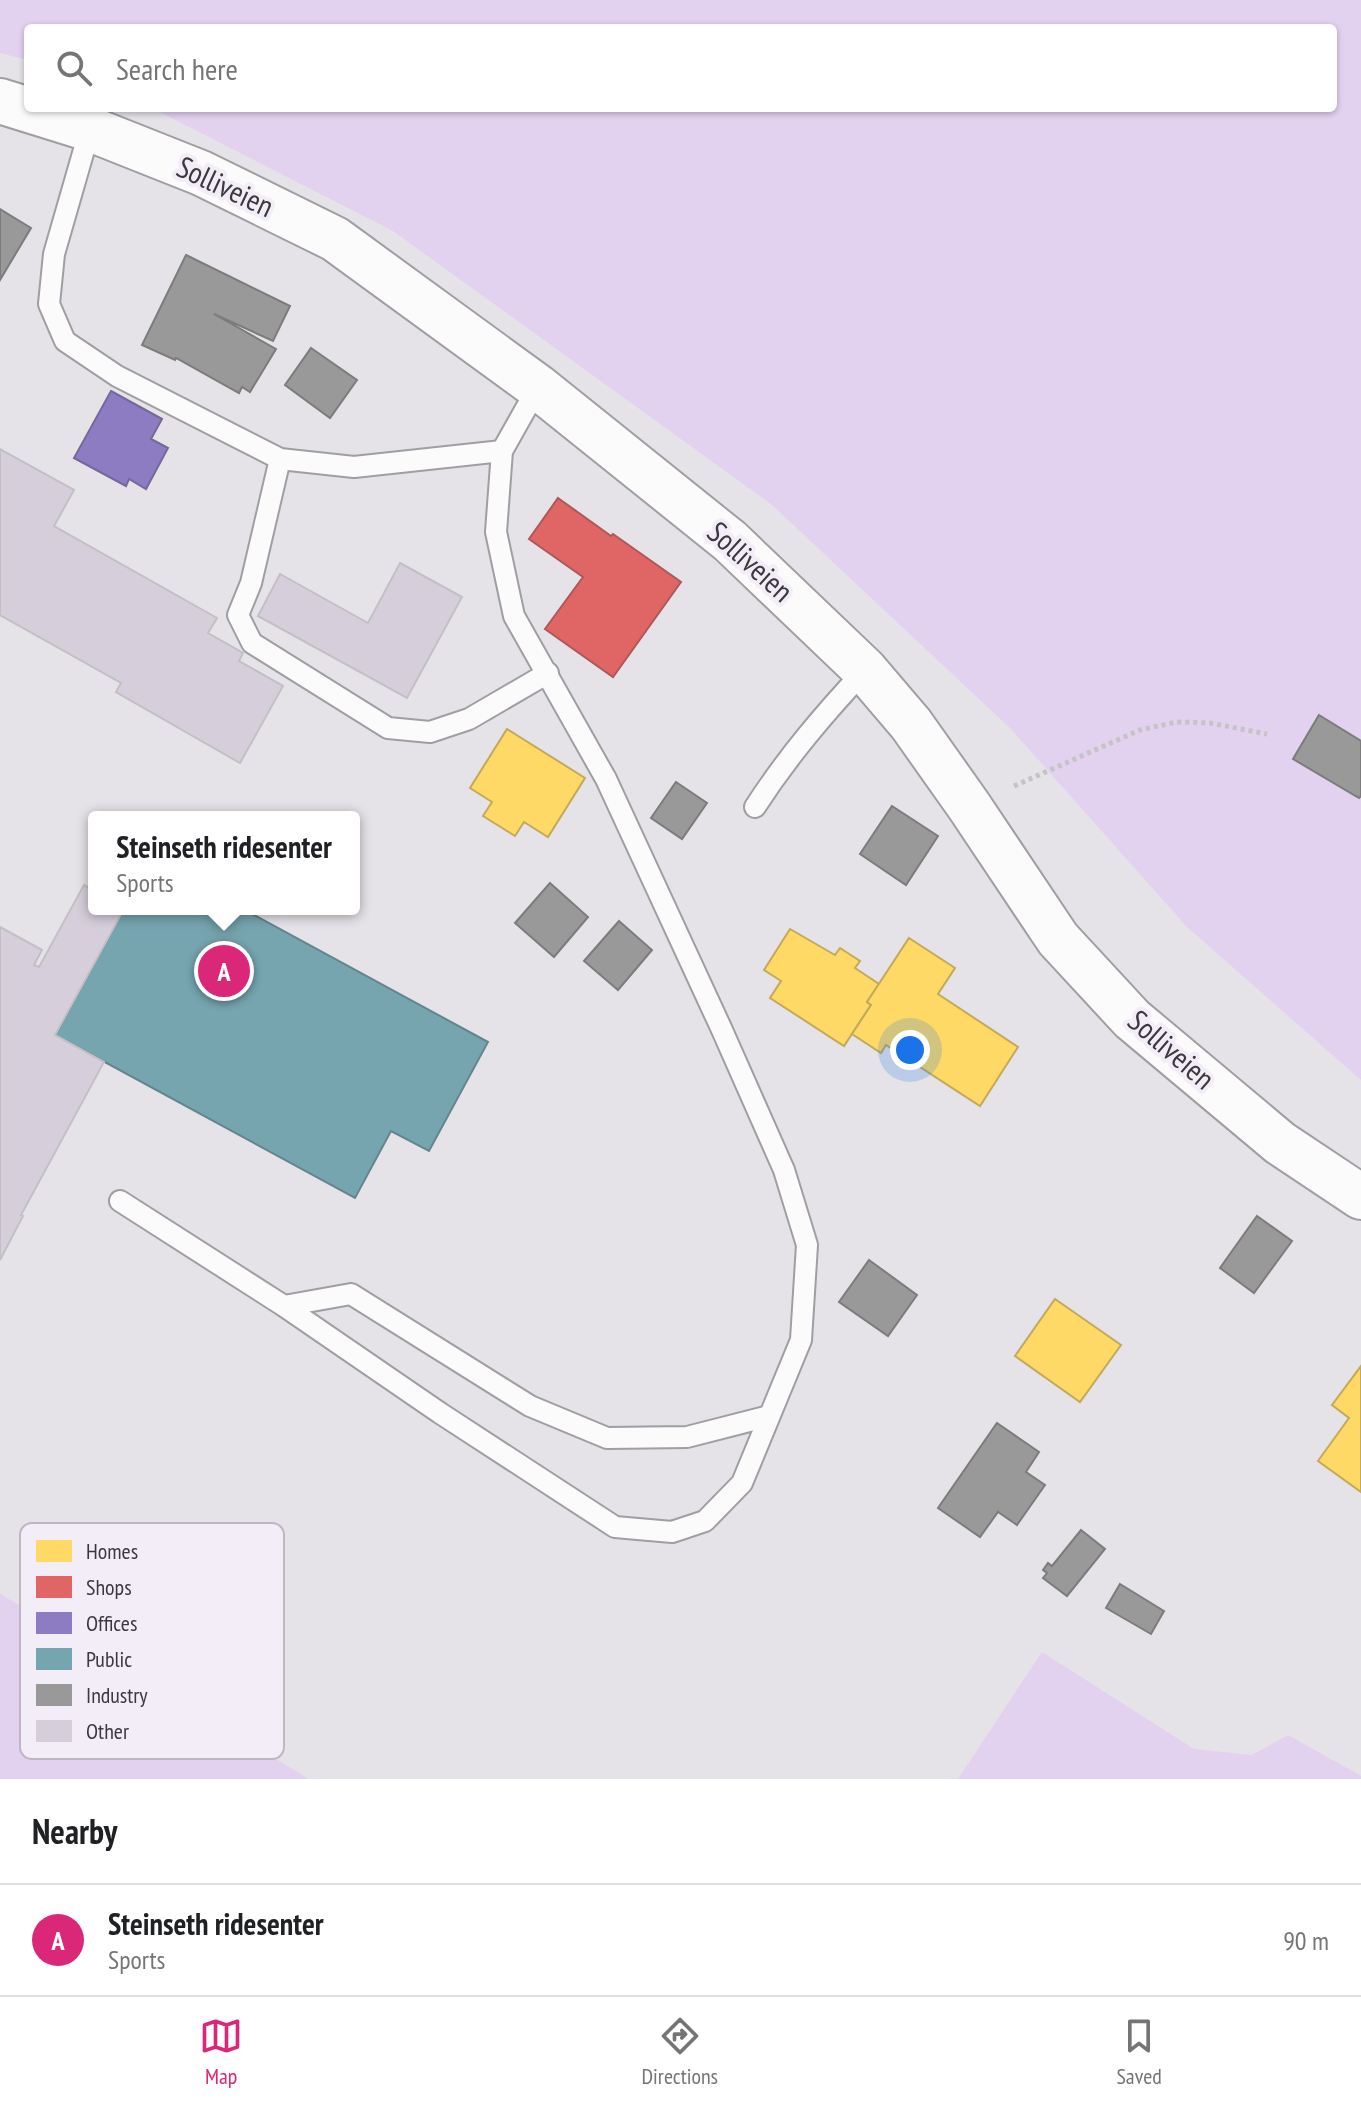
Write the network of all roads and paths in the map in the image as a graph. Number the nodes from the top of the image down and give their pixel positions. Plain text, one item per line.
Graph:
1 (0, 101) edge
2 (24, 108) edge
3 (35, 112) edge
4 (90, 129) junction
5 (538, 387) junction
6 (502, 451) junction
7 (280, 459) junction
8 (865, 670) junction
9 (548, 673) junction
10 (1267, 734) dead end
11 (969, 806) junction
12 (755, 807) dead end
13 (1361, 1197) edge
14 (120, 1201) dead end
15 (284, 1306) junction
16 (769, 1416) junction

1 - 2 street, Solliveien
3 - 4 street, Solliveien
4 - 5 street, Solliveien
4 - 7 lane
5 - 6 lane
5 - 8 street, Solliveien
6 - 7 lane
6 - 9 lane
7 - 9 lane
8 - 11 street, Solliveien
8 - 12 lane
9 - 16 lane
10 - 11 path
11 - 13 street, Solliveien
14 - 15 lane
15 - 16 lane
15 - 16 lane

